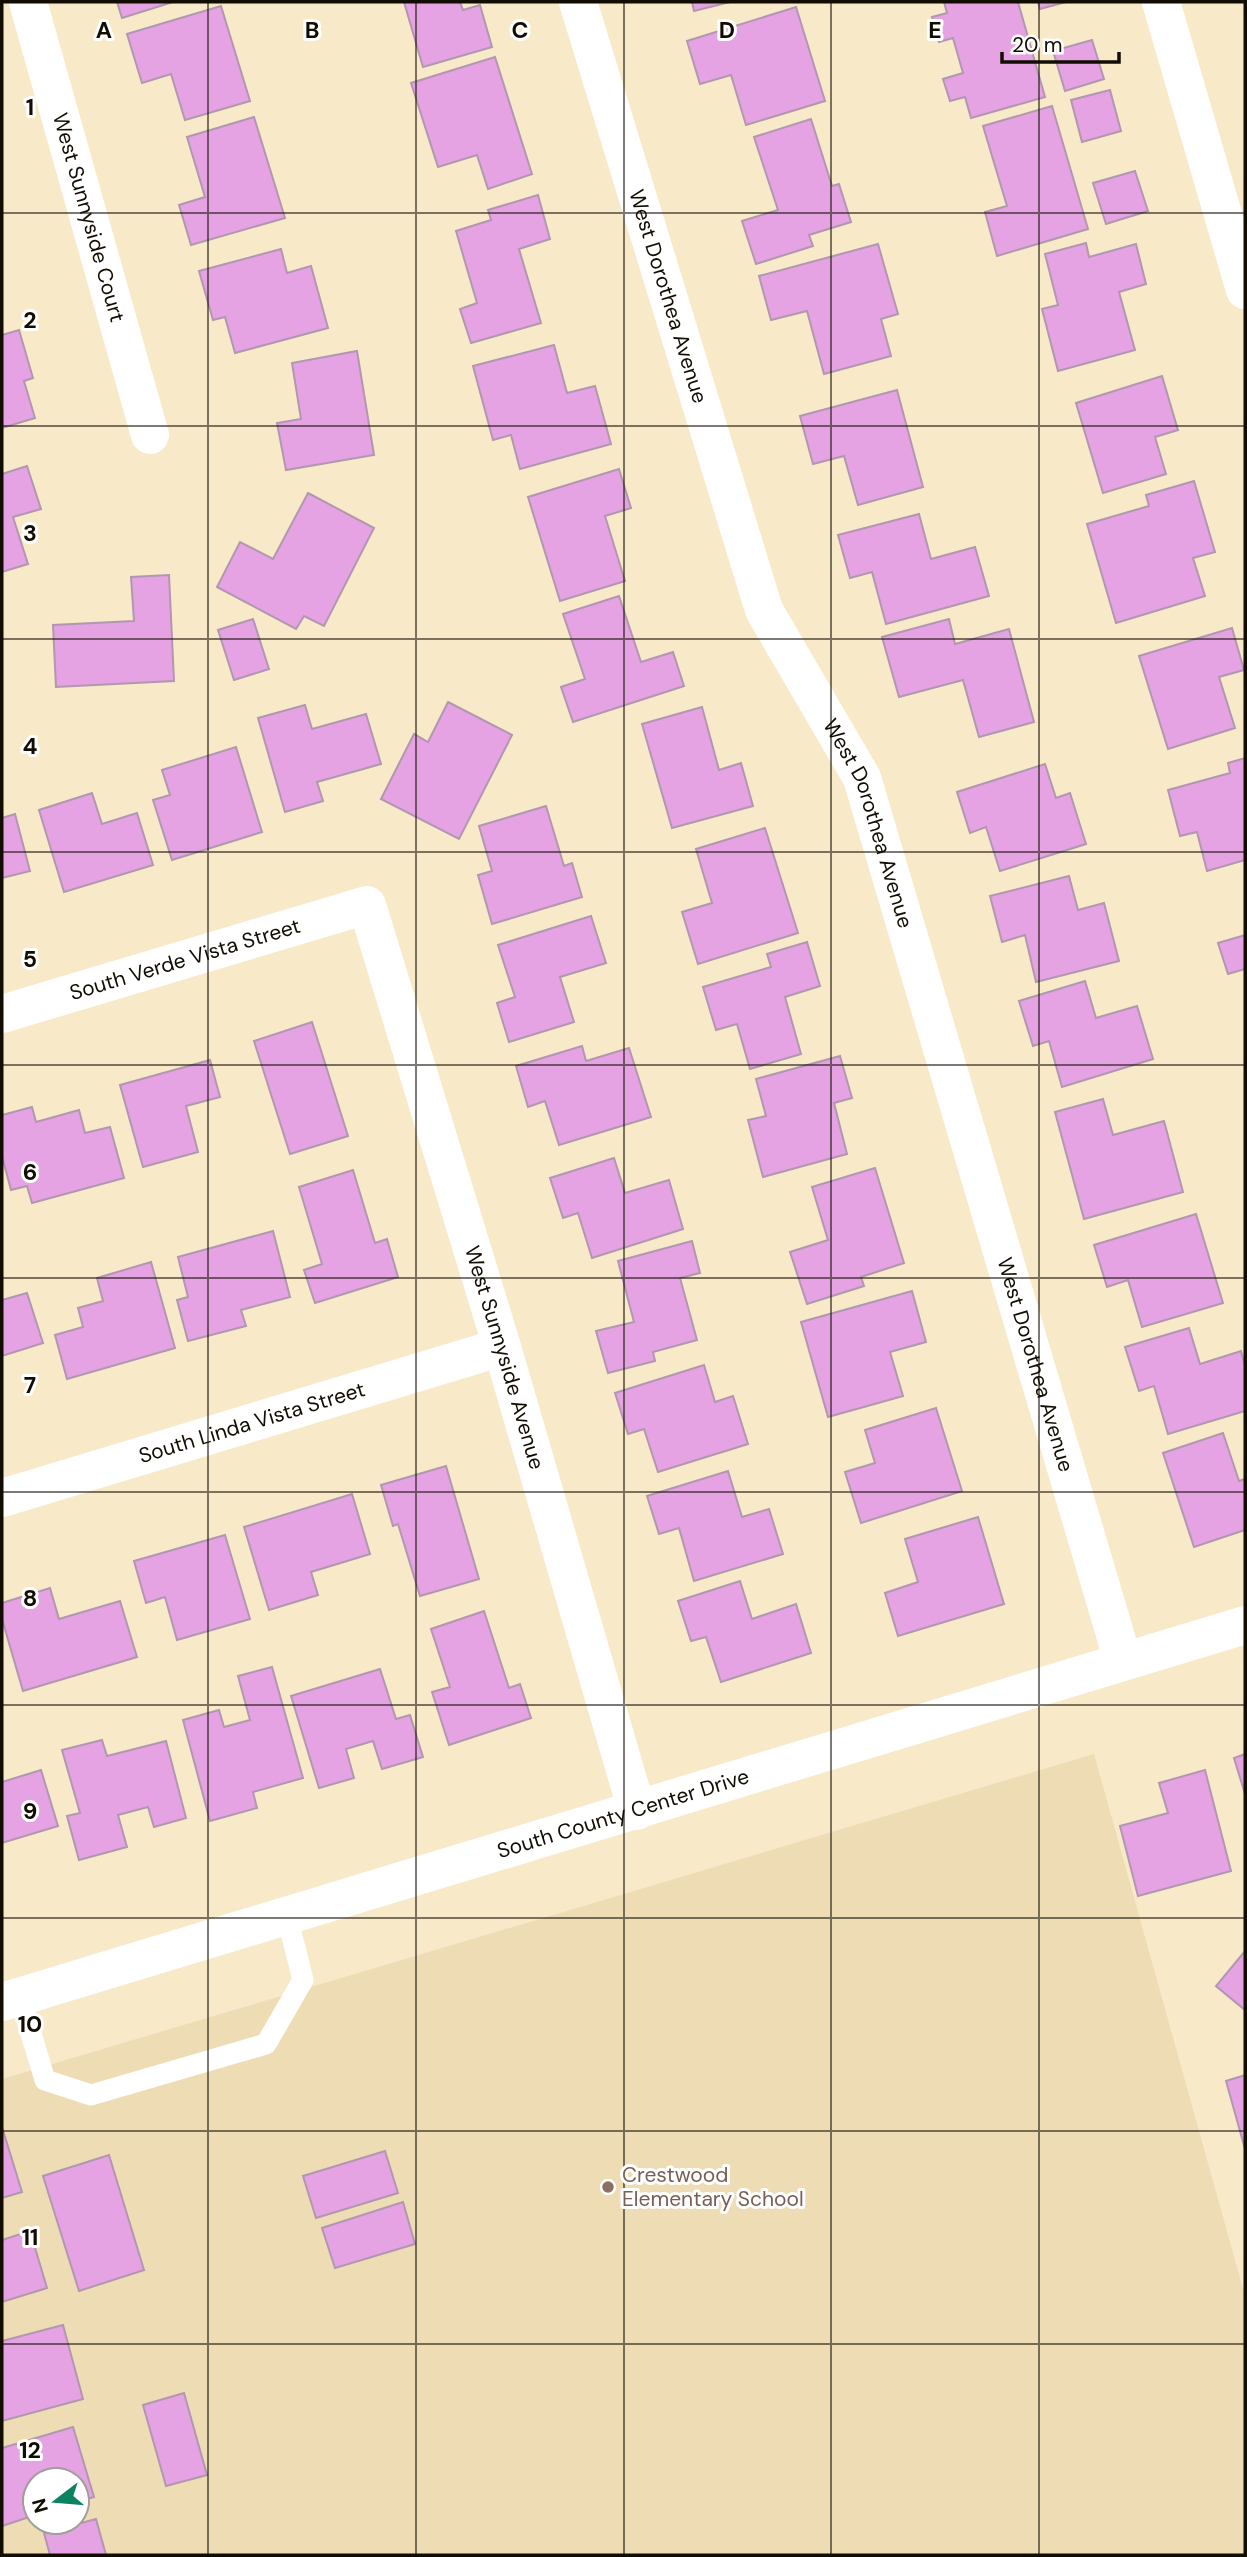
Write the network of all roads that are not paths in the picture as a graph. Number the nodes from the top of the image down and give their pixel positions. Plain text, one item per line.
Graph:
1 (28, 2) edge
2 (578, 2) edge
3 (1160, 2) edge
4 (1245, 290) edge
5 (150, 435) dead end
6 (367, 905) joint
7 (2, 1014) edge
8 (502, 1347) junction
9 (2, 1498) edge
10 (1245, 1625) edge
11 (1123, 1661) junction
12 (637, 1811) junction
13 (287, 1916) junction
14 (11, 2000) edge

1 - 5 street, West Sunnyside Court
2 - 11 street, West Dorothea Avenue
3 - 4 street
6 - 7 street, South Verde Vista Street
6 - 8 street, West Sunnyside Avenue
8 - 9 street, South Linda Vista Street
8 - 12 street, West Sunnyside Avenue
10 - 11 street, South County Center Drive
11 - 12 street, South County Center Drive
12 - 13 street, South County Center Drive
13 - 14 street, South County Center Drive
13 - 14 lane

